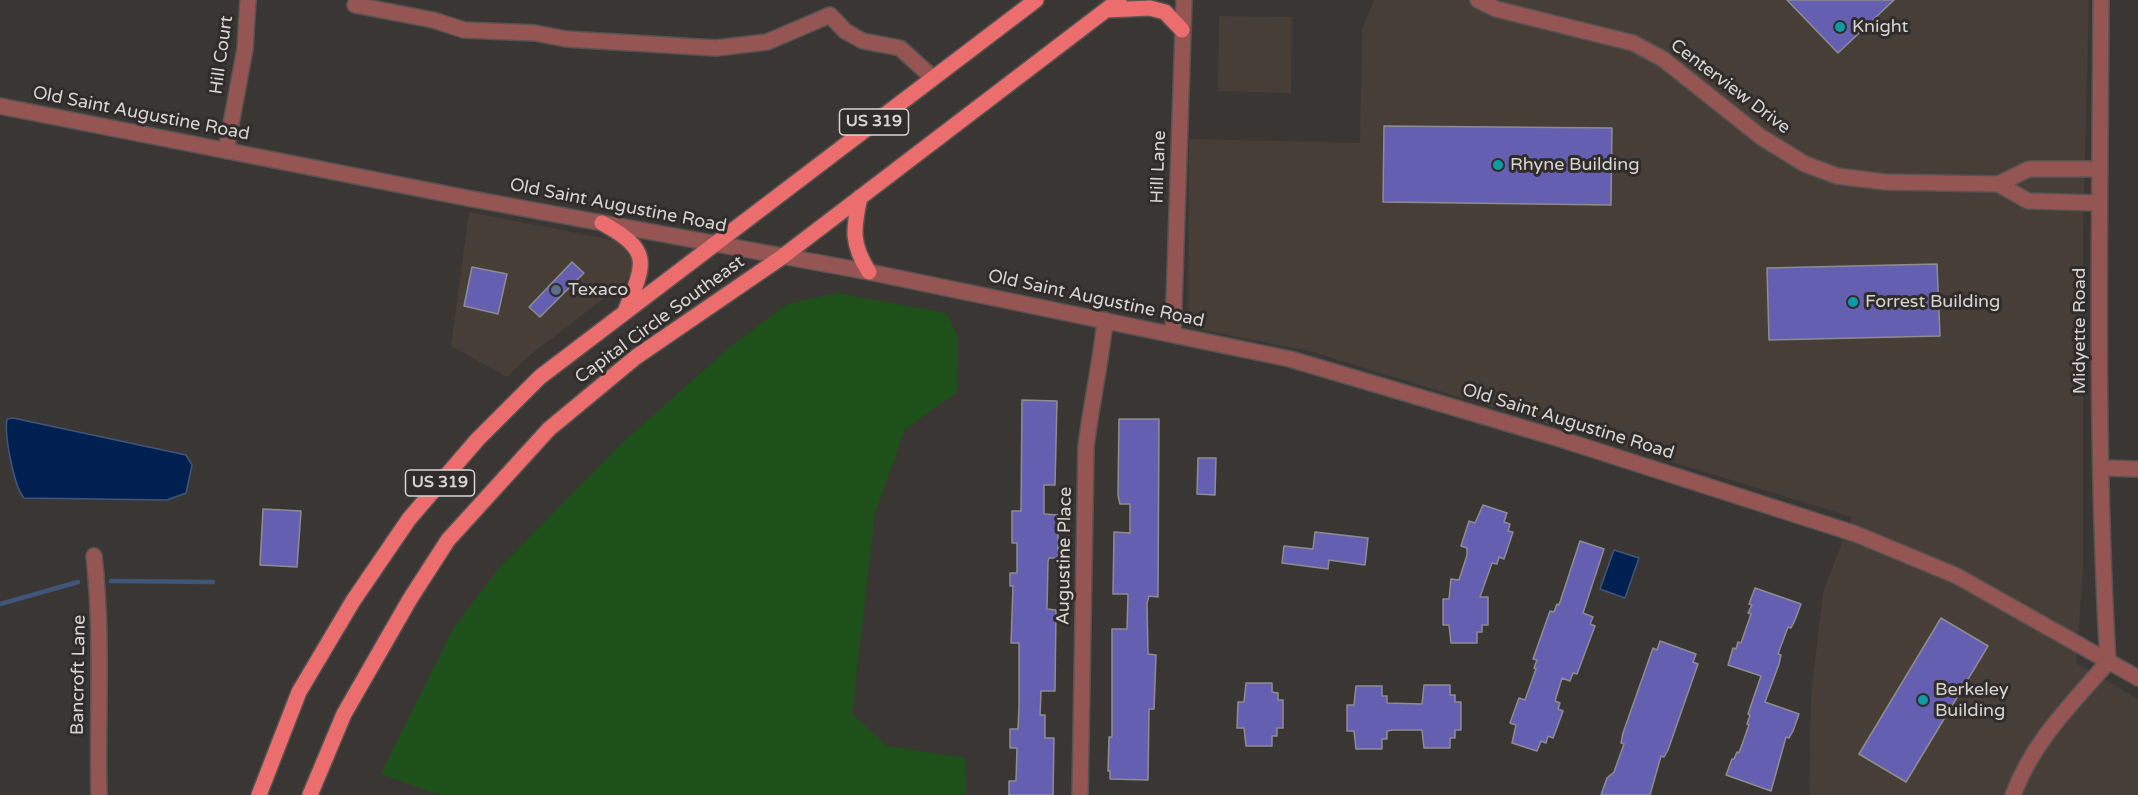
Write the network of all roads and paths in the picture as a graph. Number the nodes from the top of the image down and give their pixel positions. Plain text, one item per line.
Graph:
1 (248, 0) edge
2 (1036, 0) edge
3 (1119, 0) edge
4 (1184, 0) edge
5 (1478, 0) edge
6 (2101, 0) edge
7 (355, 4) dead end
8 (831, 7) edge
9 (1106, 10) junction
10 (1182, 30) junction
11 (933, 78) junction
12 (0, 106) edge
13 (226, 151) junction
14 (2100, 169) junction
15 (1998, 184) junction
16 (860, 197) junction
17 (2099, 203) junction
18 (602, 223) junction
19 (712, 244) junction
20 (782, 257) junction
21 (869, 272) junction
22 (626, 311) junction
23 (1105, 320) junction
24 (1173, 334) junction
25 (2101, 468) junction
26 (2138, 469) edge
27 (94, 556) dead end
28 (2108, 662) junction
29 (2138, 678) edge
30 (99, 795) edge
31 (259, 795) edge
32 (310, 795) edge
33 (1080, 795) edge
34 (2013, 795) edge

1 - 13 street, Hill Court
2 - 11 main road, Capital Circle Southeast / US 319
3 - 9 main road, Capital Circle Southeast / US 319
4 - 10 street, Hill Lane
5 - 15 street, Centerview Drive
6 - 14 street, Midyette Road
7 - 8 street
8 - 11 street
9 - 10 main road
9 - 16 main road, Capital Circle Southeast / US 319
10 - 24 street, Hill Lane
11 - 19 main road, Capital Circle Southeast / US 319
12 - 13 street, Old Saint Augustine Road
13 - 18 street, Old Saint Augustine Road
14 - 15 street, Centerview Drive
14 - 17 street, Midyette Road
15 - 17 street, Centerview Drive
16 - 20 main road, Capital Circle Southeast / US 319
16 - 21 main road
17 - 25 street, Midyette Road
18 - 19 street, Old Saint Augustine Road
18 - 22 main road
19 - 20 street, Old Saint Augustine Road
19 - 22 main road, Capital Circle Southeast / US 319
20 - 21 street, Old Saint Augustine Road
20 - 32 main road, Capital Circle Southeast / US 319
21 - 23 street, Old Saint Augustine Road
22 - 31 main road, Capital Circle Southeast / US 319
23 - 24 street, Old Saint Augustine Road
23 - 33 street, Augustine Place
24 - 28 street, Old Saint Augustine Road
25 - 26 street
25 - 28 street, Midyette Road
27 - 30 street, Bancroft Lane
28 - 29 street, Old Saint Augustine Road
28 - 34 street

